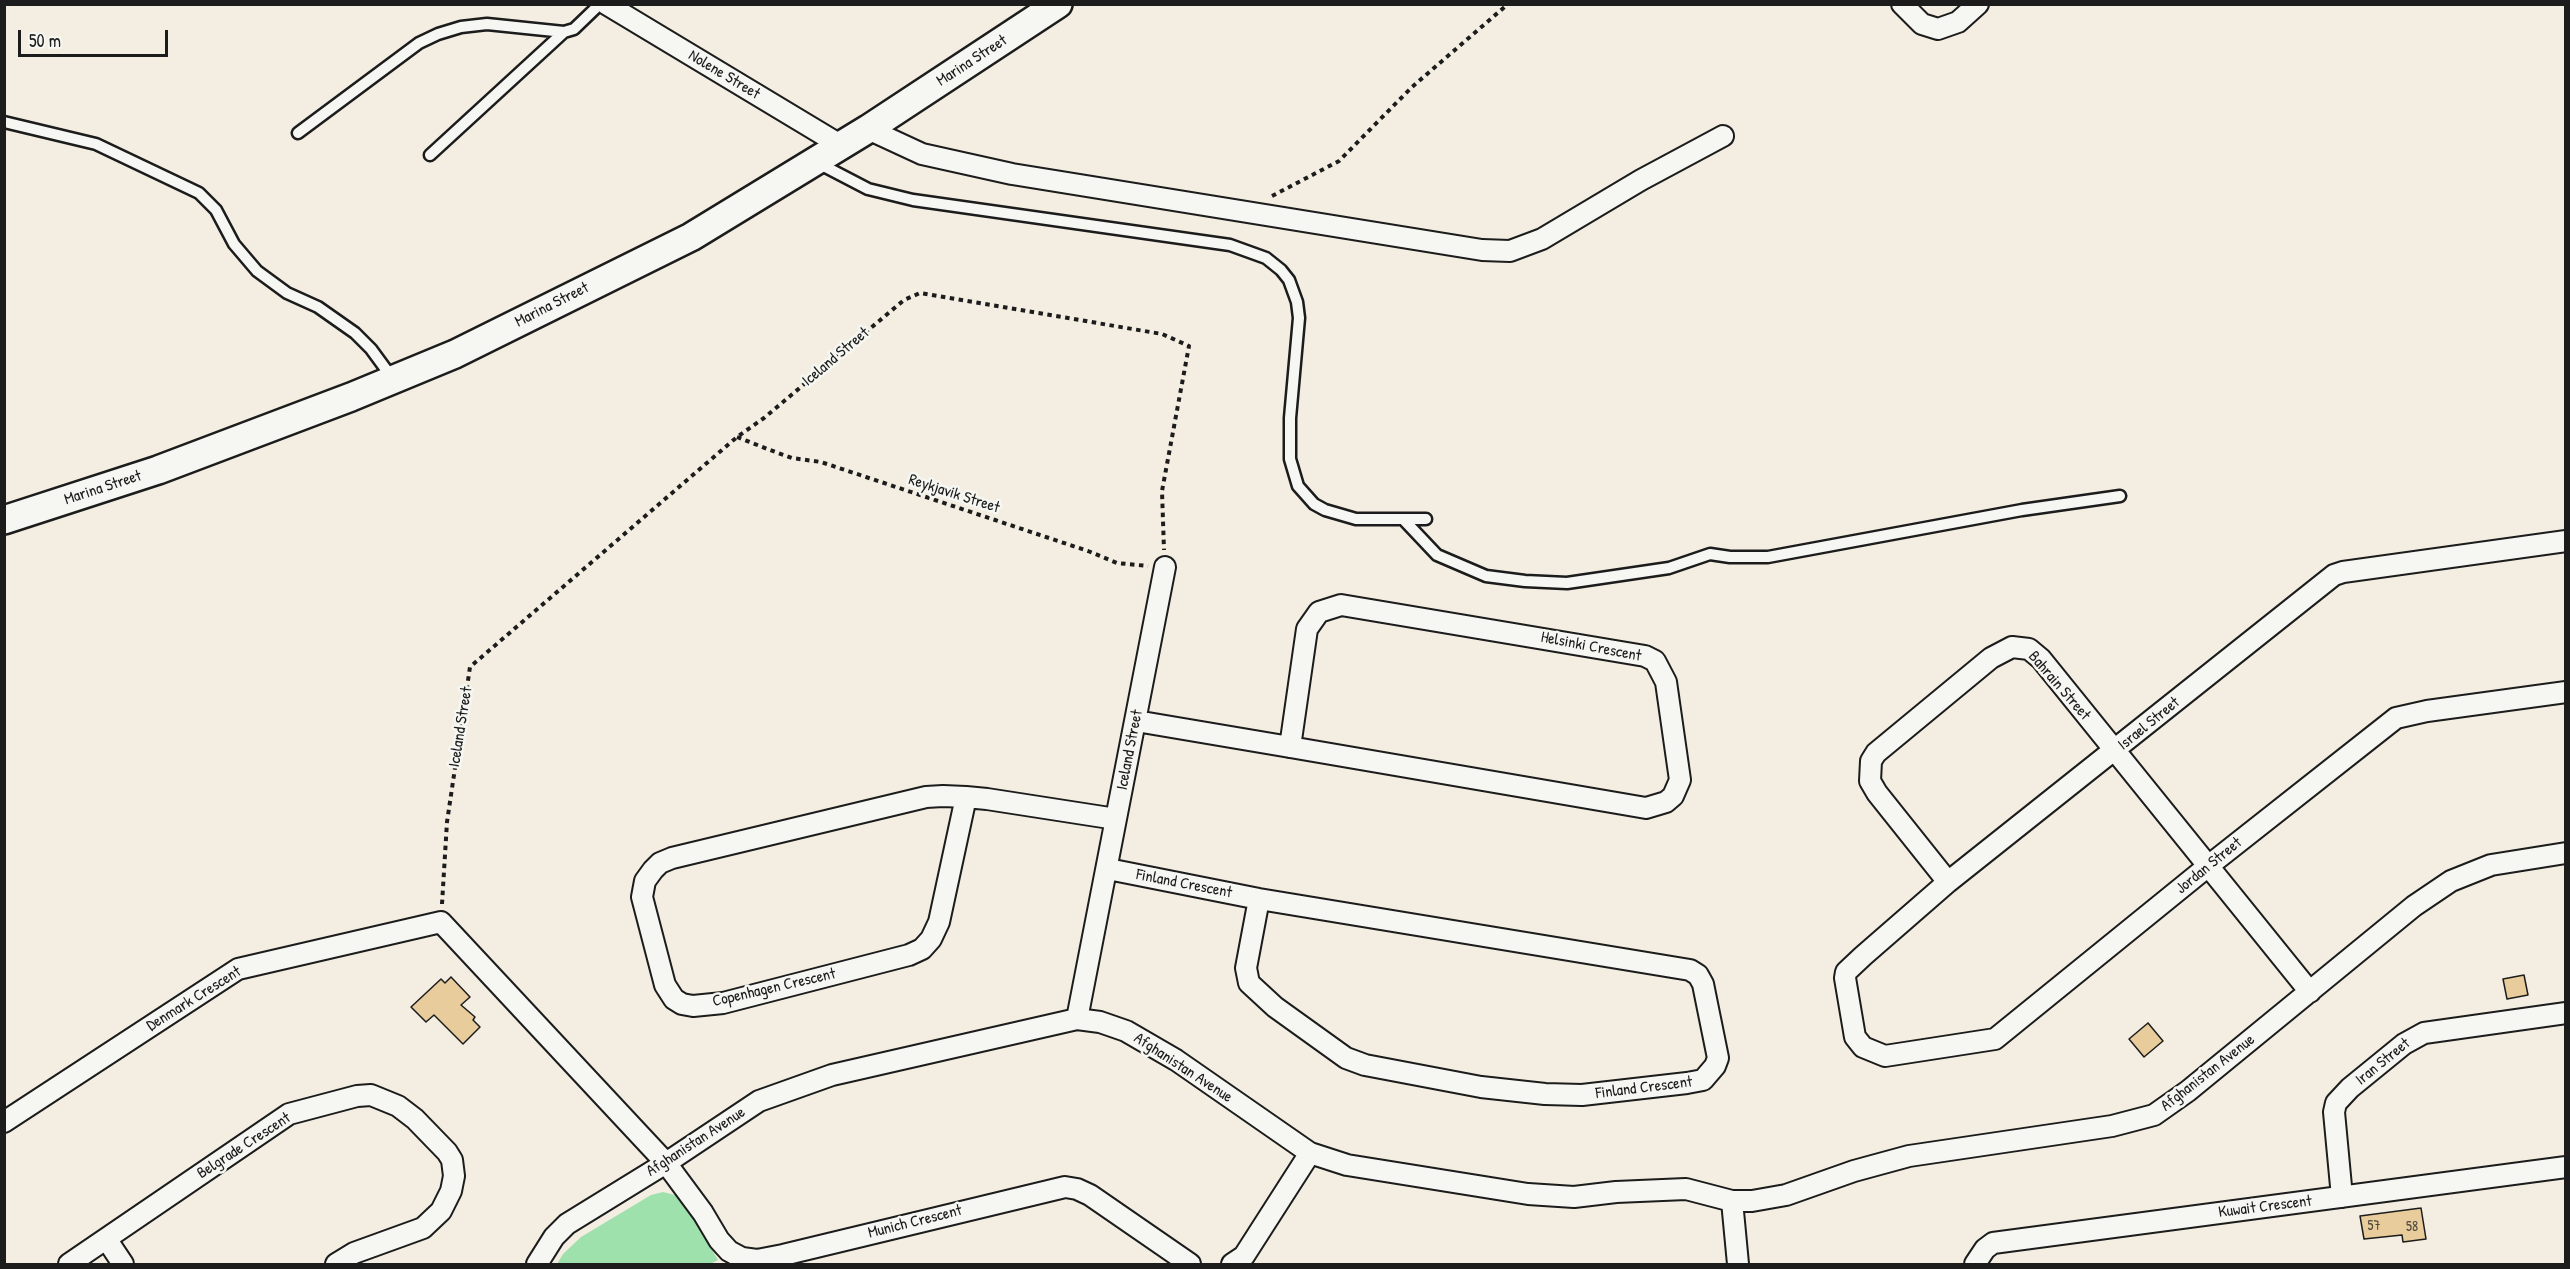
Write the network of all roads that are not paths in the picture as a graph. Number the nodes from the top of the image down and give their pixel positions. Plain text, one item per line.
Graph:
1 (600, 4) edge
2 (606, 4) edge
3 (1058, 4) edge
4 (1902, 4) edge
5 (1978, 4) edge
6 (564, 33) junction
7 (4, 122) edge
8 (868, 129) junction
9 (298, 133) dead end
10 (1723, 136) dead end
11 (842, 146) junction
12 (430, 155) dead end
13 (815, 162) junction
14 (393, 379) junction
15 (2120, 496) dead end
16 (1403, 519) junction
17 (1426, 519) dead end
18 (4, 520) edge
19 (2565, 541) edge
20 (1165, 567) road end
21 (2565, 692) edge
22 (1136, 721) junction
23 (1290, 747) junction
24 (2114, 752) junction
25 (966, 797) junction
26 (1116, 819) junction
27 (2565, 853) edge
28 (2207, 867) junction
29 (1108, 869) junction
30 (1948, 882) junction
31 (1259, 898) junction
32 (2310, 992) junction
33 (2565, 1013) edge
34 (1077, 1019) junction
35 (1863, 1047) joint
36 (4, 1122) edge
37 (1310, 1153) junction
38 (666, 1162) junction
39 (2565, 1167) edge
40 (2342, 1197) junction
41 (1732, 1201) junction
42 (107, 1240) junction
43 (69, 1264) edge
44 (123, 1264) edge
45 (336, 1264) edge
46 (537, 1264) edge
47 (1190, 1264) edge
48 (1232, 1264) edge
49 (1737, 1264) edge
50 (1975, 1264) edge

1 - 6 lane
2 - 11 street, Nolene Street
3 - 8 main road, Marina Street
4 - 5 street
6 - 9 lane
6 - 12 lane
7 - 14 lane
8 - 10 street
8 - 11 main road, Marina Street
11 - 13 main road, Marina Street
13 - 14 main road, Marina Street
13 - 16 lane
14 - 18 main road, Marina Street
15 - 16 lane
16 - 17 lane
19 - 24 street, Israel Street
20 - 22 street, Iceland Street
21 - 28 street, Jordan Street
22 - 23 street, Helsinki Crescent
22 - 26 street, Iceland Street
23 - 23 street, Helsinki Crescent
24 - 28 street, Bahrain Street
24 - 30 street, Israel Street
24 - 30 street, Bahrain Street
25 - 25 street, Copenhagen Crescent
25 - 26 street, Copenhagen Crescent
26 - 29 street, Iceland Street
27 - 32 street, Afghanistan Avenue
28 - 32 street, Bahrain Street
28 - 35 street, Jordan Street
29 - 31 street, Finland Crescent
29 - 34 street, Iceland Street
30 - 35 street, Israel Street
31 - 31 street, Finland Crescent
32 - 41 street, Afghanistan Avenue
33 - 40 street, Iran Street
34 - 37 street, Afghanistan Avenue
34 - 38 street, Afghanistan Avenue
36 - 38 street, Denmark Crescent
37 - 41 street, Afghanistan Avenue
37 - 48 street
38 - 46 street, Afghanistan Avenue
38 - 47 street, Munich Crescent
39 - 40 street, Kuwait Crescent
40 - 50 street, Kuwait Crescent
41 - 49 street
42 - 43 street, Belgrade Crescent
42 - 44 street
42 - 45 street, Belgrade Crescent

